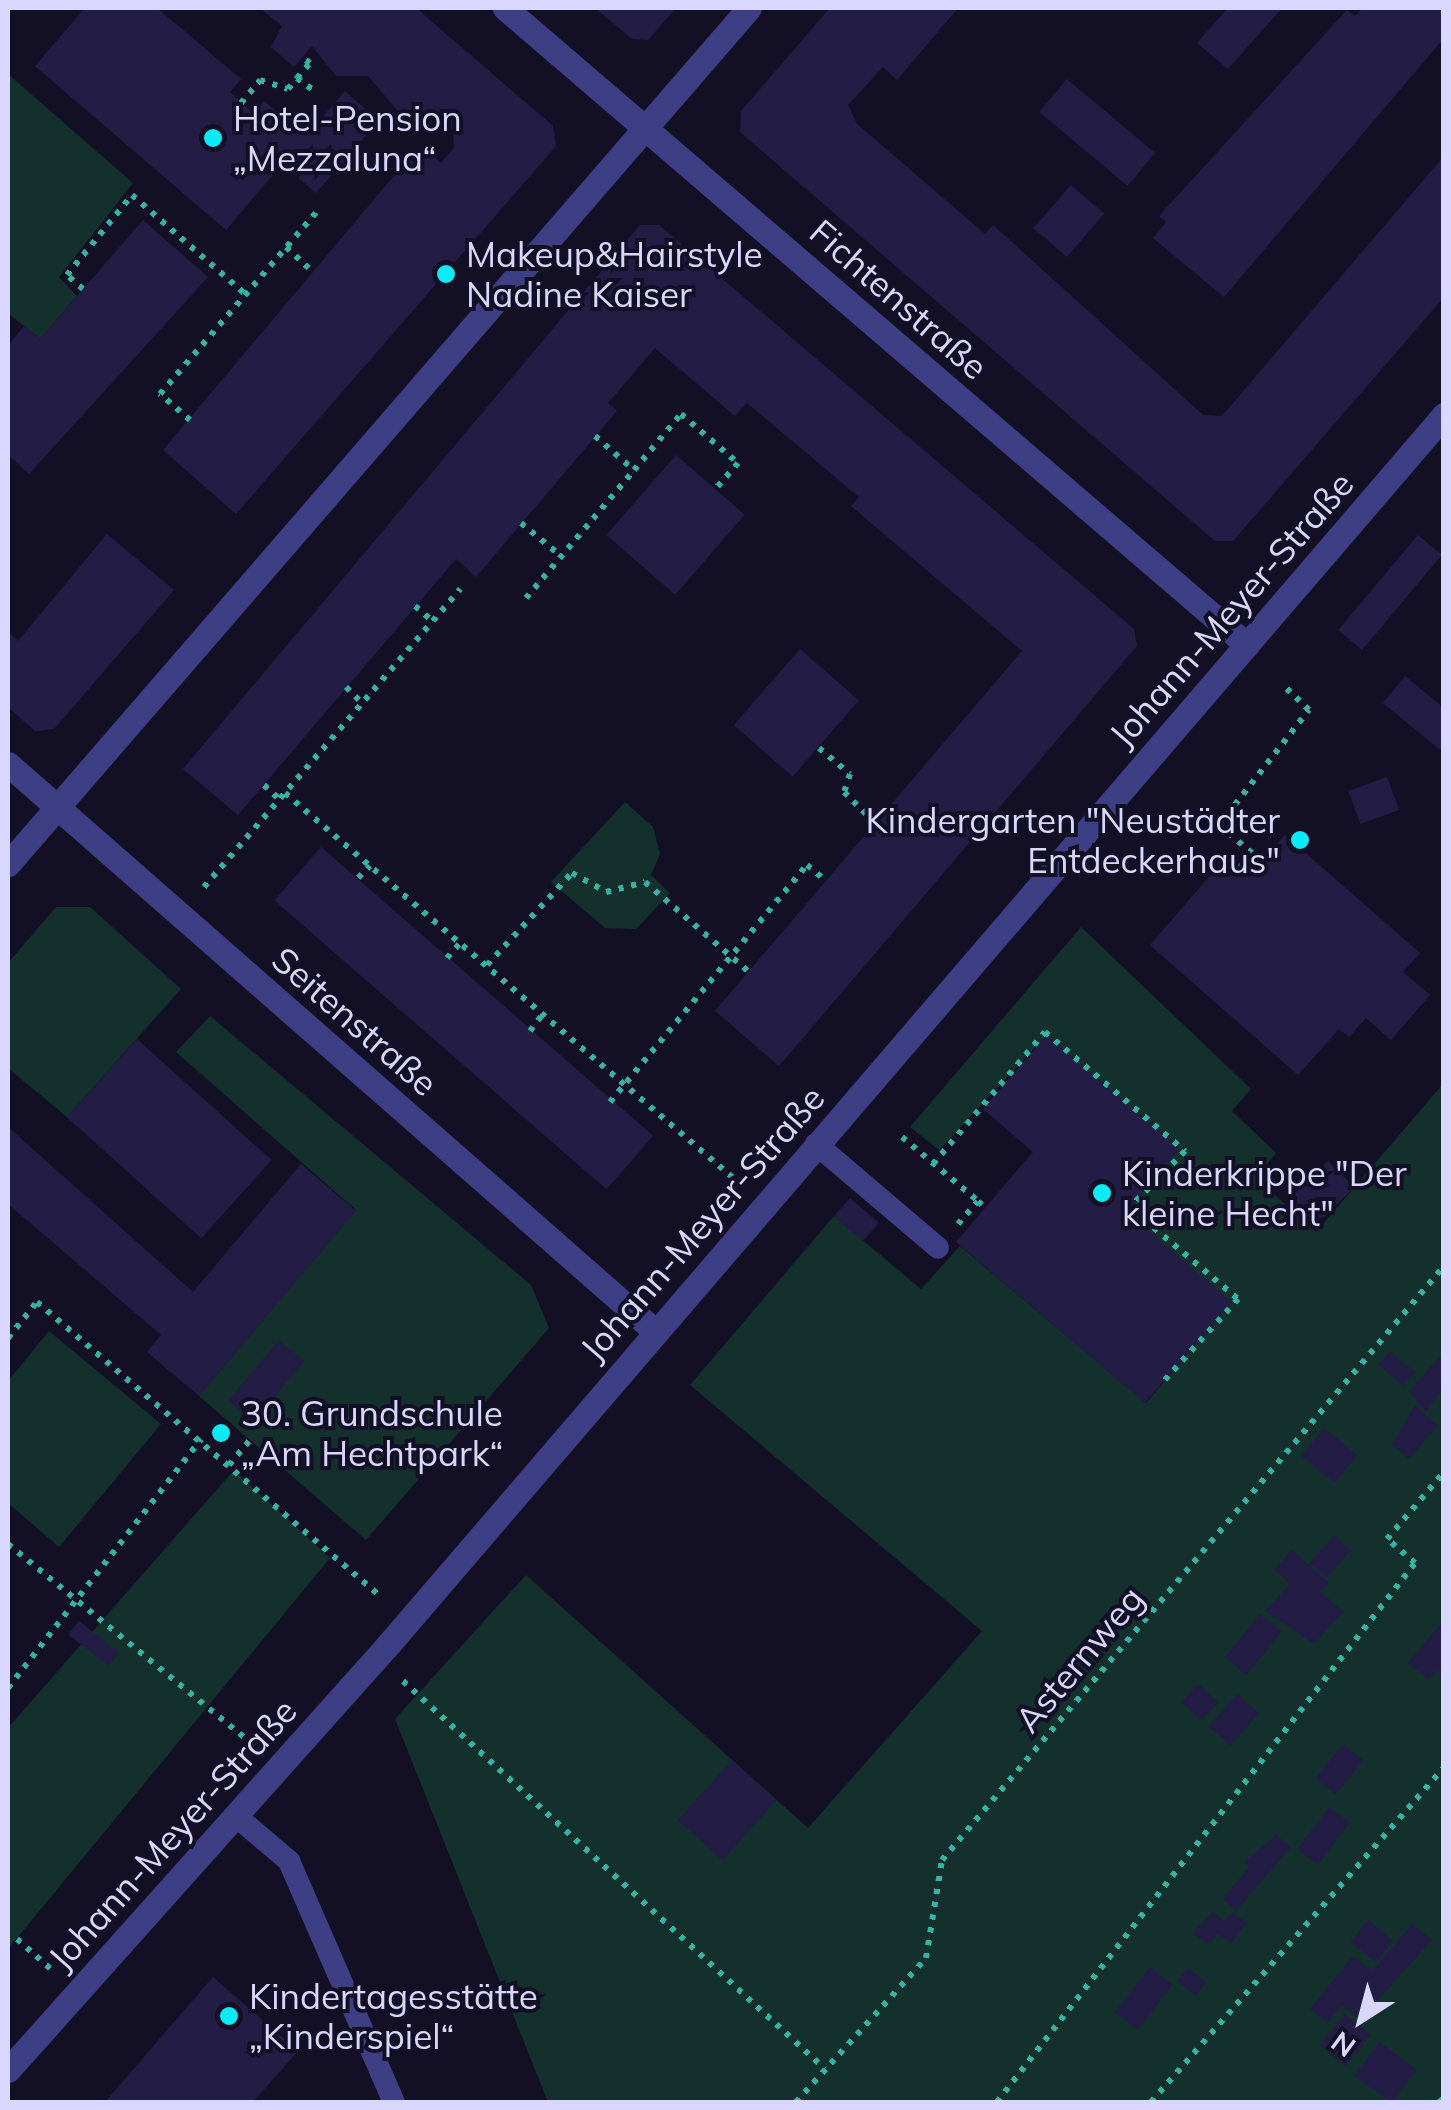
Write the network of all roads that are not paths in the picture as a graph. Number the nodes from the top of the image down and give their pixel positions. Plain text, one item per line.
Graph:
1 (505, 8) edge
2 (748, 8) edge
3 (646, 127) junction
4 (1444, 415) edge
5 (1247, 645) junction
6 (8, 764) edge
7 (56, 806) junction
8 (8, 864) edge
9 (816, 1144) junction
10 (938, 1248) dead end
11 (656, 1330) junction
12 (236, 1816) junction
13 (8, 2070) edge
14 (394, 2102) edge

1 - 3 street, Fichtenstraße
2 - 3 street
3 - 5 street, Fichtenstraße
3 - 7 street
4 - 5 street, Johann-Meyer-Straße
5 - 9 street, Johann-Meyer-Straße
6 - 7 street, Seitenstraße
7 - 8 street
7 - 11 street, Seitenstraße
9 - 10 lane
9 - 11 street, Johann-Meyer-Straße
11 - 12 street, Johann-Meyer-Straße
12 - 13 street, Johann-Meyer-Straße
12 - 14 lane

